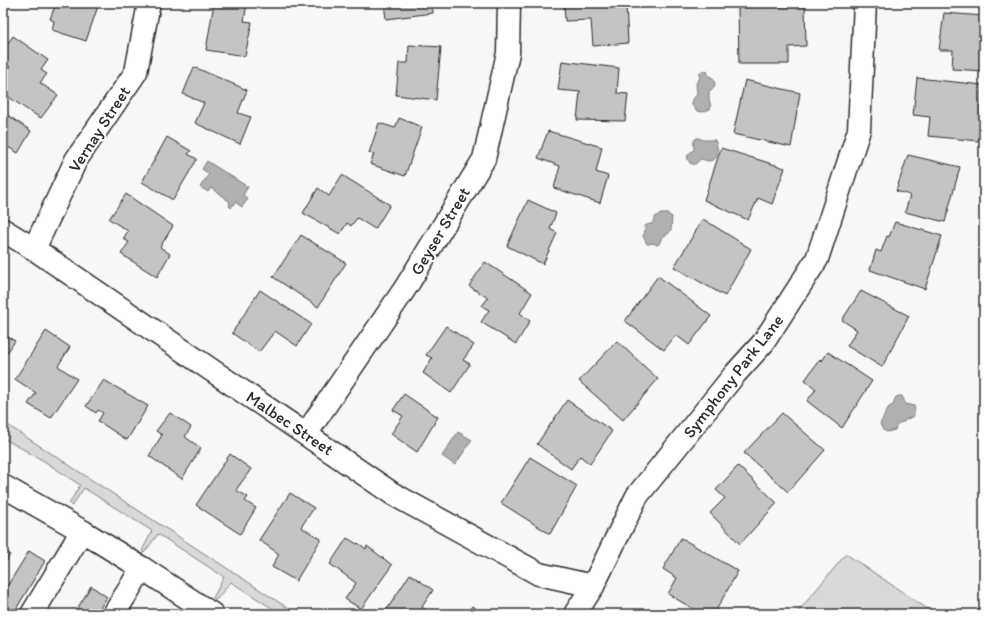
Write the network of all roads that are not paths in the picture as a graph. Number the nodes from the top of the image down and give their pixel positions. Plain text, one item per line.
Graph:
1 (149, 3) edge
2 (509, 3) edge
3 (865, 3) edge
4 (3, 230) edge
5 (34, 250) junction
6 (306, 434) junction
7 (3, 486) edge
8 (82, 531) junction
9 (142, 568) junction
10 (592, 586) junction
11 (32, 614) edge
12 (114, 614) edge
13 (212, 614) edge
14 (575, 614) edge

1 - 5 street, Vernay Street
2 - 6 street, Geyser Street
3 - 10 street, Symphony Park Lane
4 - 5 street, Malbec Street
5 - 6 street, Malbec Street
6 - 10 street, Malbec Street
7 - 8 street
8 - 9 street
8 - 11 street
9 - 12 street
9 - 13 street
10 - 14 street, Symphony Park Lane

